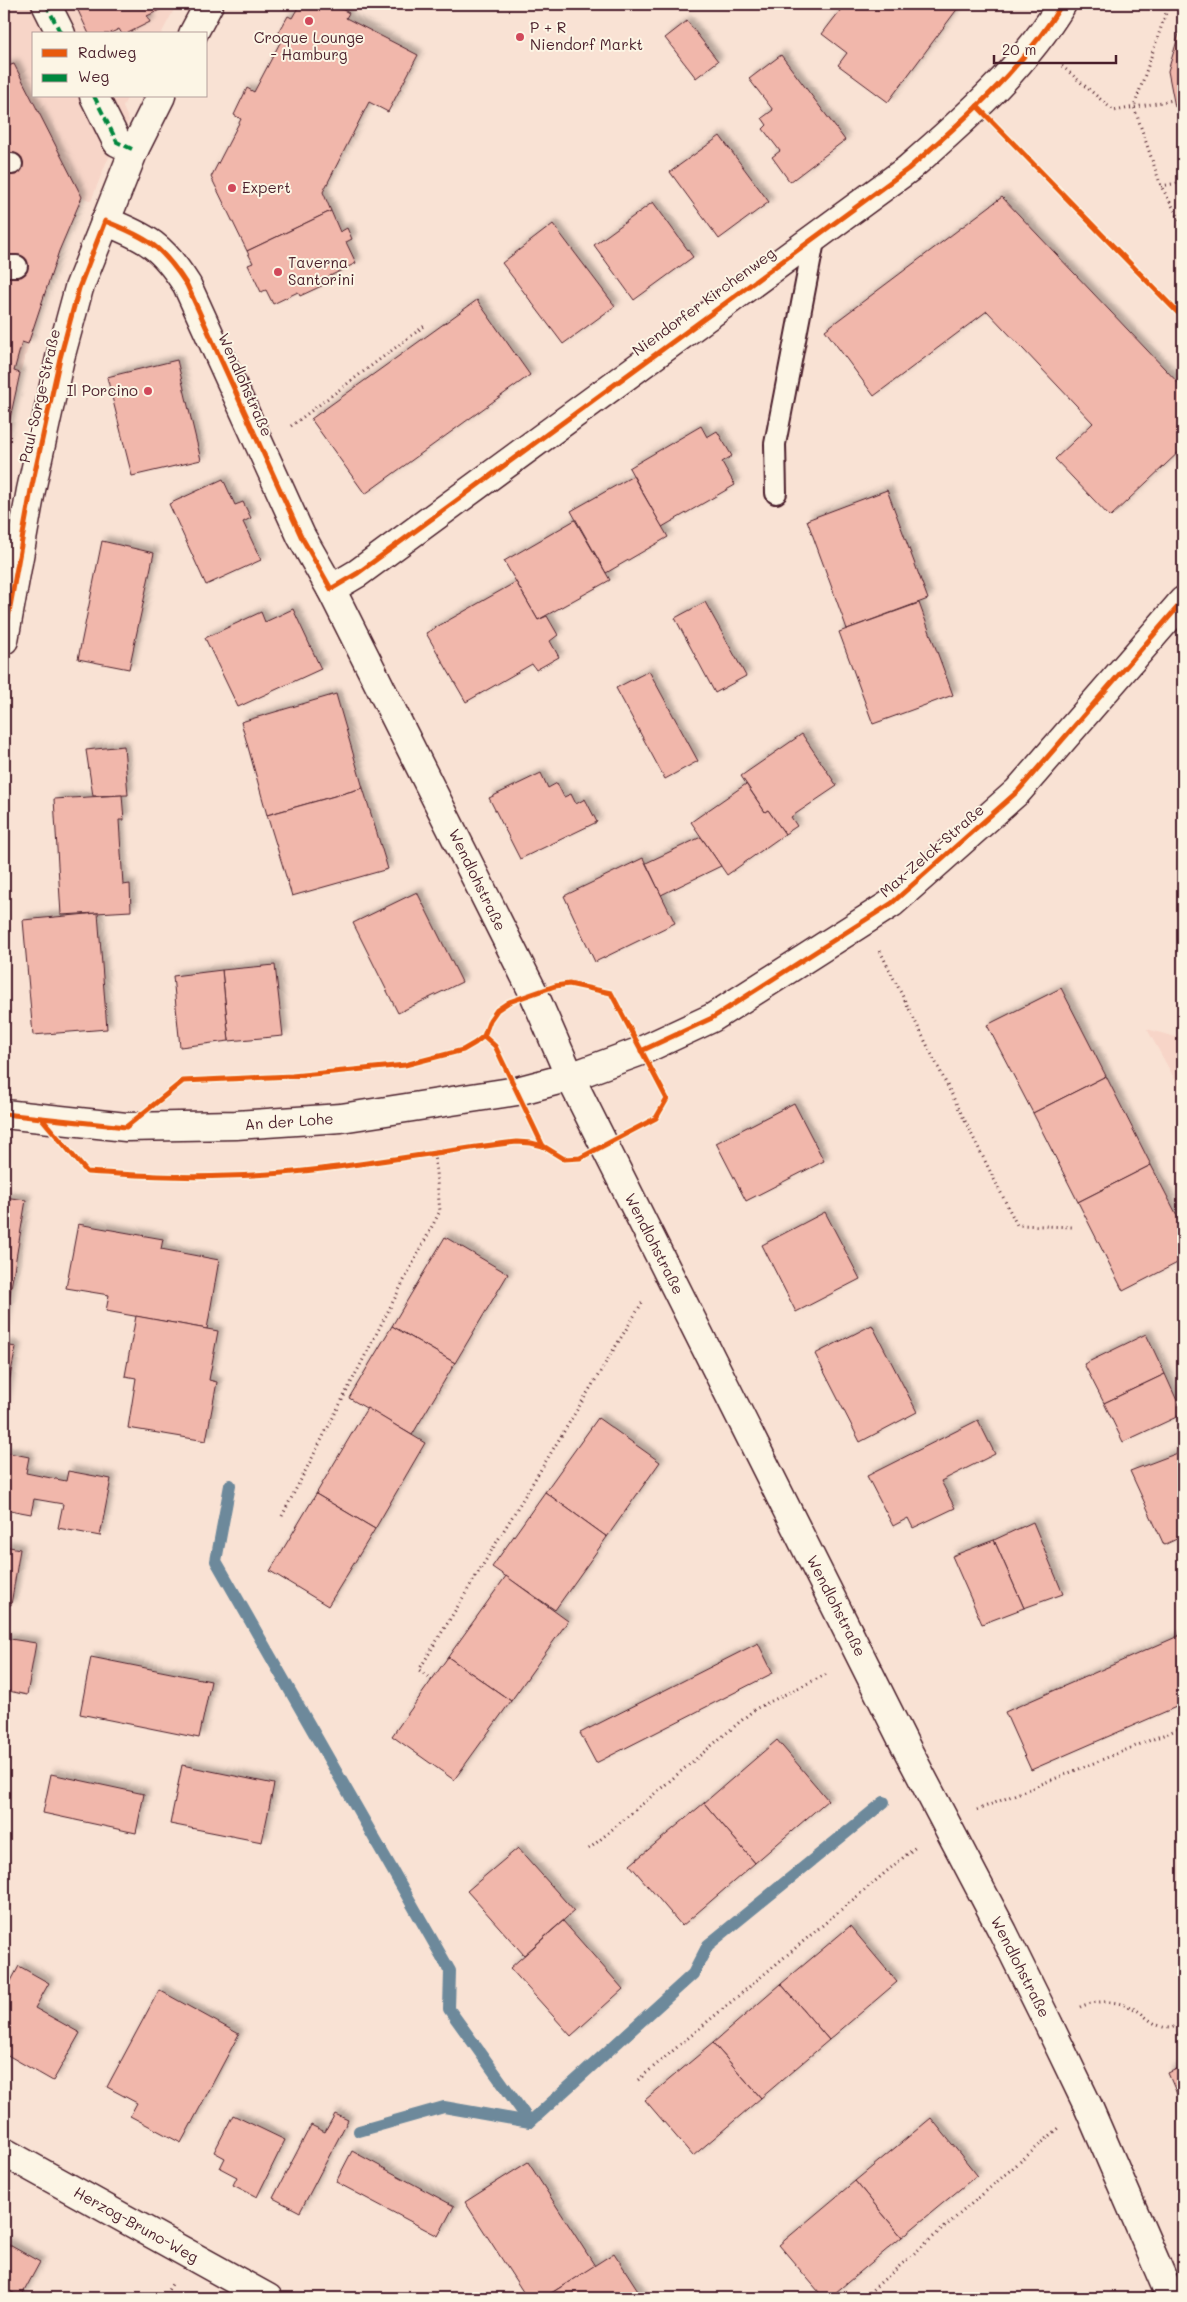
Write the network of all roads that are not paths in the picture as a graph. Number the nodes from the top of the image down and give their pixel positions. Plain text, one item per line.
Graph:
1 (46, 4) edge
2 (209, 4) edge
3 (1062, 4) edge
4 (60, 32) edge
5 (194, 32) edge
6 (95, 98) edge
7 (160, 98) edge
8 (134, 150) junction
9 (105, 221) junction
10 (815, 236) junction
11 (776, 493) dead end
12 (331, 589) junction
13 (1183, 601) edge
14 (4, 640) edge
15 (570, 1077) junction
16 (4, 1114) edge
17 (4, 2152) edge
18 (268, 2298) edge
19 (1171, 2298) edge

1 - 4 street
2 - 5 street
3 - 10 street, Niendorfer Kirchenweg
6 - 8 street
7 - 8 street, Paul-Sorge-Straße
8 - 9 street, Paul-Sorge-Straße
9 - 12 street, Wendlohstraße
9 - 14 street, Paul-Sorge-Straße
10 - 11 lane
10 - 12 street, Niendorfer Kirchenweg
12 - 15 street, Wendlohstraße
13 - 15 street, Max-Zelck-Straße
15 - 16 street, An der Lohe
15 - 19 street, Wendlohstraße
17 - 18 street, Herzog-Bruno-Weg

